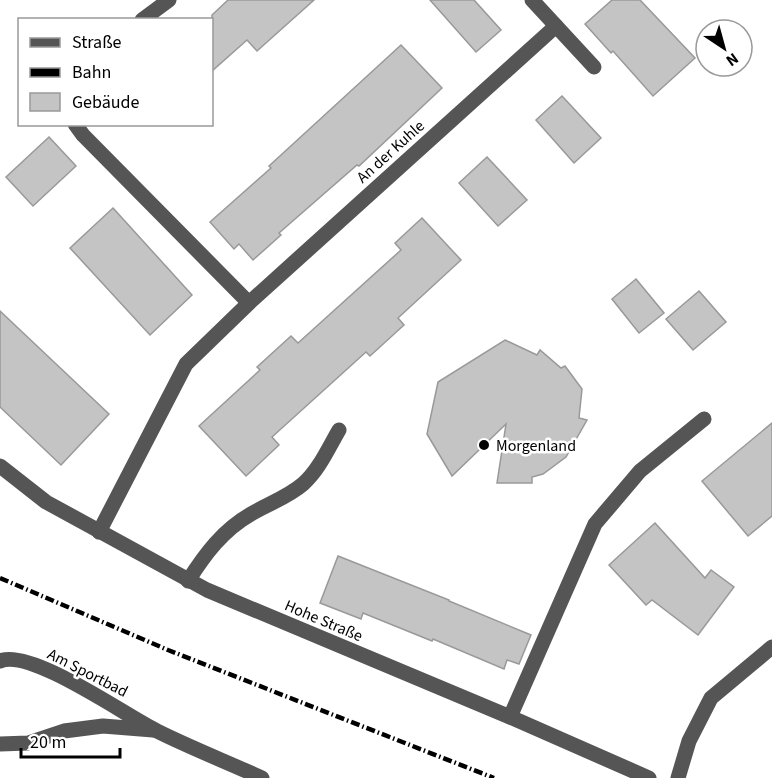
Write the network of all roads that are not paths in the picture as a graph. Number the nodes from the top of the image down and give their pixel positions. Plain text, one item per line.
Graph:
1 (169, 0) edge
2 (532, 0) edge
3 (145, 18) edge
4 (556, 26) junction
5 (594, 67) dead end
6 (77, 126) edge
7 (249, 303) junction
8 (704, 419) dead end
9 (339, 430) dead end
10 (0, 466) edge
11 (99, 532) junction
12 (188, 581) junction
13 (772, 647) edge
14 (0, 661) edge
15 (510, 717) junction
16 (156, 730) junction
17 (0, 744) edge
18 (262, 778) edge
19 (649, 778) edge
20 (678, 778) edge

1 - 3 street
2 - 4 street
4 - 5 street
4 - 7 street, An der Kuhle
6 - 7 street
7 - 11 street, An der Kuhle
8 - 15 street
9 - 12 street
10 - 11 street, Hohe Straße
11 - 12 street, Hohe Straße
12 - 15 street, Hohe Straße
13 - 20 street
14 - 16 street, Am Sportbad
15 - 19 street, Hohe Straße
16 - 17 street, Am Sportbad
16 - 18 street, Am Sportbad

